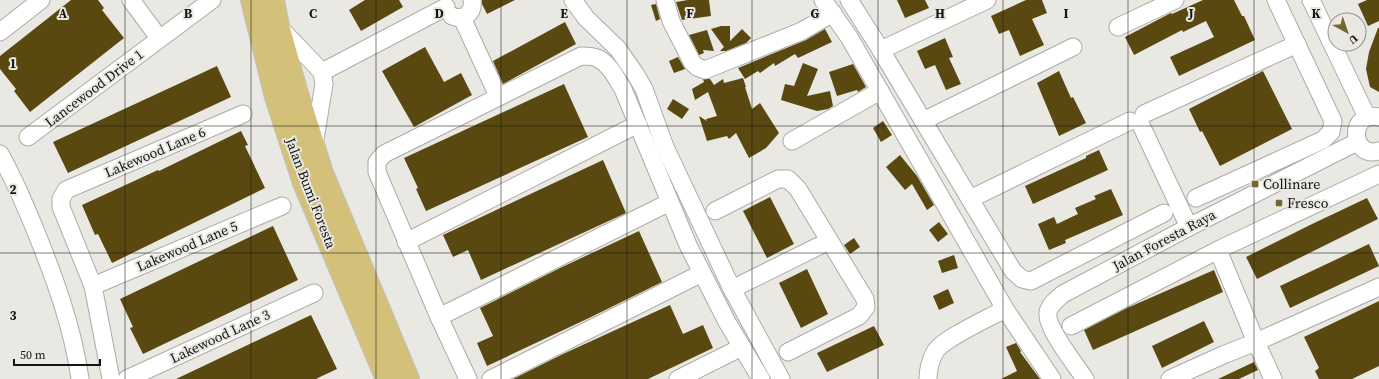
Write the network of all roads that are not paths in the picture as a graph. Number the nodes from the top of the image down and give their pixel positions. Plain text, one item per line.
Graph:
1 (41, 0) edge
2 (131, 0) edge
3 (212, 0) edge
4 (252, 0) edge
5 (273, 0) edge
6 (472, 0) edge
7 (573, 0) edge
8 (665, 0) edge
9 (849, 0) edge
10 (987, 0) edge
11 (1175, 0) edge
12 (1276, 0) edge
13 (1311, 0) edge
14 (446, 3) edge
15 (828, 7) edge
16 (462, 18) junction
17 (278, 26) junction
18 (1118, 27) dead end
19 (0, 32) edge
20 (160, 38) junction
21 (1297, 44) junction
22 (1073, 46) dead end
23 (881, 50) junction
24 (322, 72) junction
25 (880, 91) junction
26 (498, 96) junction
27 (243, 114) dead end
28 (1373, 117) edge
29 (1139, 120) junction
30 (923, 121) junction
31 (638, 124) junction
32 (28, 137) dead end
33 (792, 141) dead end
34 (1357, 142) junction
35 (313, 146) junction
36 (1379, 150) edge
37 (0, 154) edge
38 (1379, 174) edge
39 (1196, 198) dead end
40 (970, 199) junction
41 (670, 202) junction
42 (282, 206) dead end
43 (715, 211) dead end
44 (1164, 213) dead end
45 (1189, 227) junction
46 (829, 240) junction
47 (406, 242) junction
48 (1218, 250) junction
49 (702, 273) junction
50 (93, 286) junction
51 (1379, 287) edge
52 (732, 289) junction
53 (314, 293) dead end
54 (1005, 309) junction
55 (439, 317) junction
56 (1071, 326) dead end
57 (1256, 342) junction
58 (742, 347) junction
59 (788, 352) dead end
60 (388, 366) edge
61 (80, 379) edge
62 (111, 379) edge
63 (126, 379) edge
64 (408, 379) edge
65 (468, 379) edge
66 (491, 379) edge
67 (678, 379) edge
68 (761, 379) edge
69 (781, 379) edge
70 (928, 379) edge
71 (1052, 379) edge
72 (1085, 379) edge
73 (1170, 379) edge
74 (1273, 379) edge

1 - 19 street
2 - 20 street
3 - 20 street, Lancewood Drive 1
4 - 60 main road, Jalan Bumi Foresta
5 - 17 main road, Jalan Bumi Foresta
6 - 16 street
7 - 52 street
8 - 15 street
9 - 23 street
10 - 23 street
11 - 18 street
12 - 21 street
13 - 28 street
14 - 16 street
14 - 24 street
15 - 25 street
16 - 26 street
17 - 24 street
17 - 35 main road, Jalan Bumi Foresta
20 - 32 street, Lancewood Drive 1
21 - 29 street
21 - 39 street
22 - 30 street
23 - 30 street
24 - 35 street
25 - 33 street
25 - 54 street
26 - 31 street
26 - 47 street
27 - 50 street, Lakewood Lane 6
28 - 34 street
29 - 40 street
29 - 45 street
30 - 40 street
31 - 41 street
31 - 47 street
34 - 36 street
34 - 45 street, Jalan Foresta Raya
35 - 60 main road, Jalan Bumi Foresta
37 - 61 street
38 - 48 street
40 - 44 street
41 - 49 street
41 - 55 street
42 - 50 street, Lakewood Lane 5
43 - 46 street
45 - 72 street, Jalan Foresta Raya
46 - 52 street
46 - 59 street
47 - 55 street
48 - 56 street
48 - 57 street
49 - 58 street
49 - 66 street
50 - 62 street
51 - 57 street
52 - 69 street
53 - 63 street, Lakewood Lane 3
54 - 70 street
54 - 71 street
55 - 65 street
57 - 73 street
57 - 74 street
58 - 67 street
58 - 68 street
60 - 64 main road, Jalan Bumi Foresta

